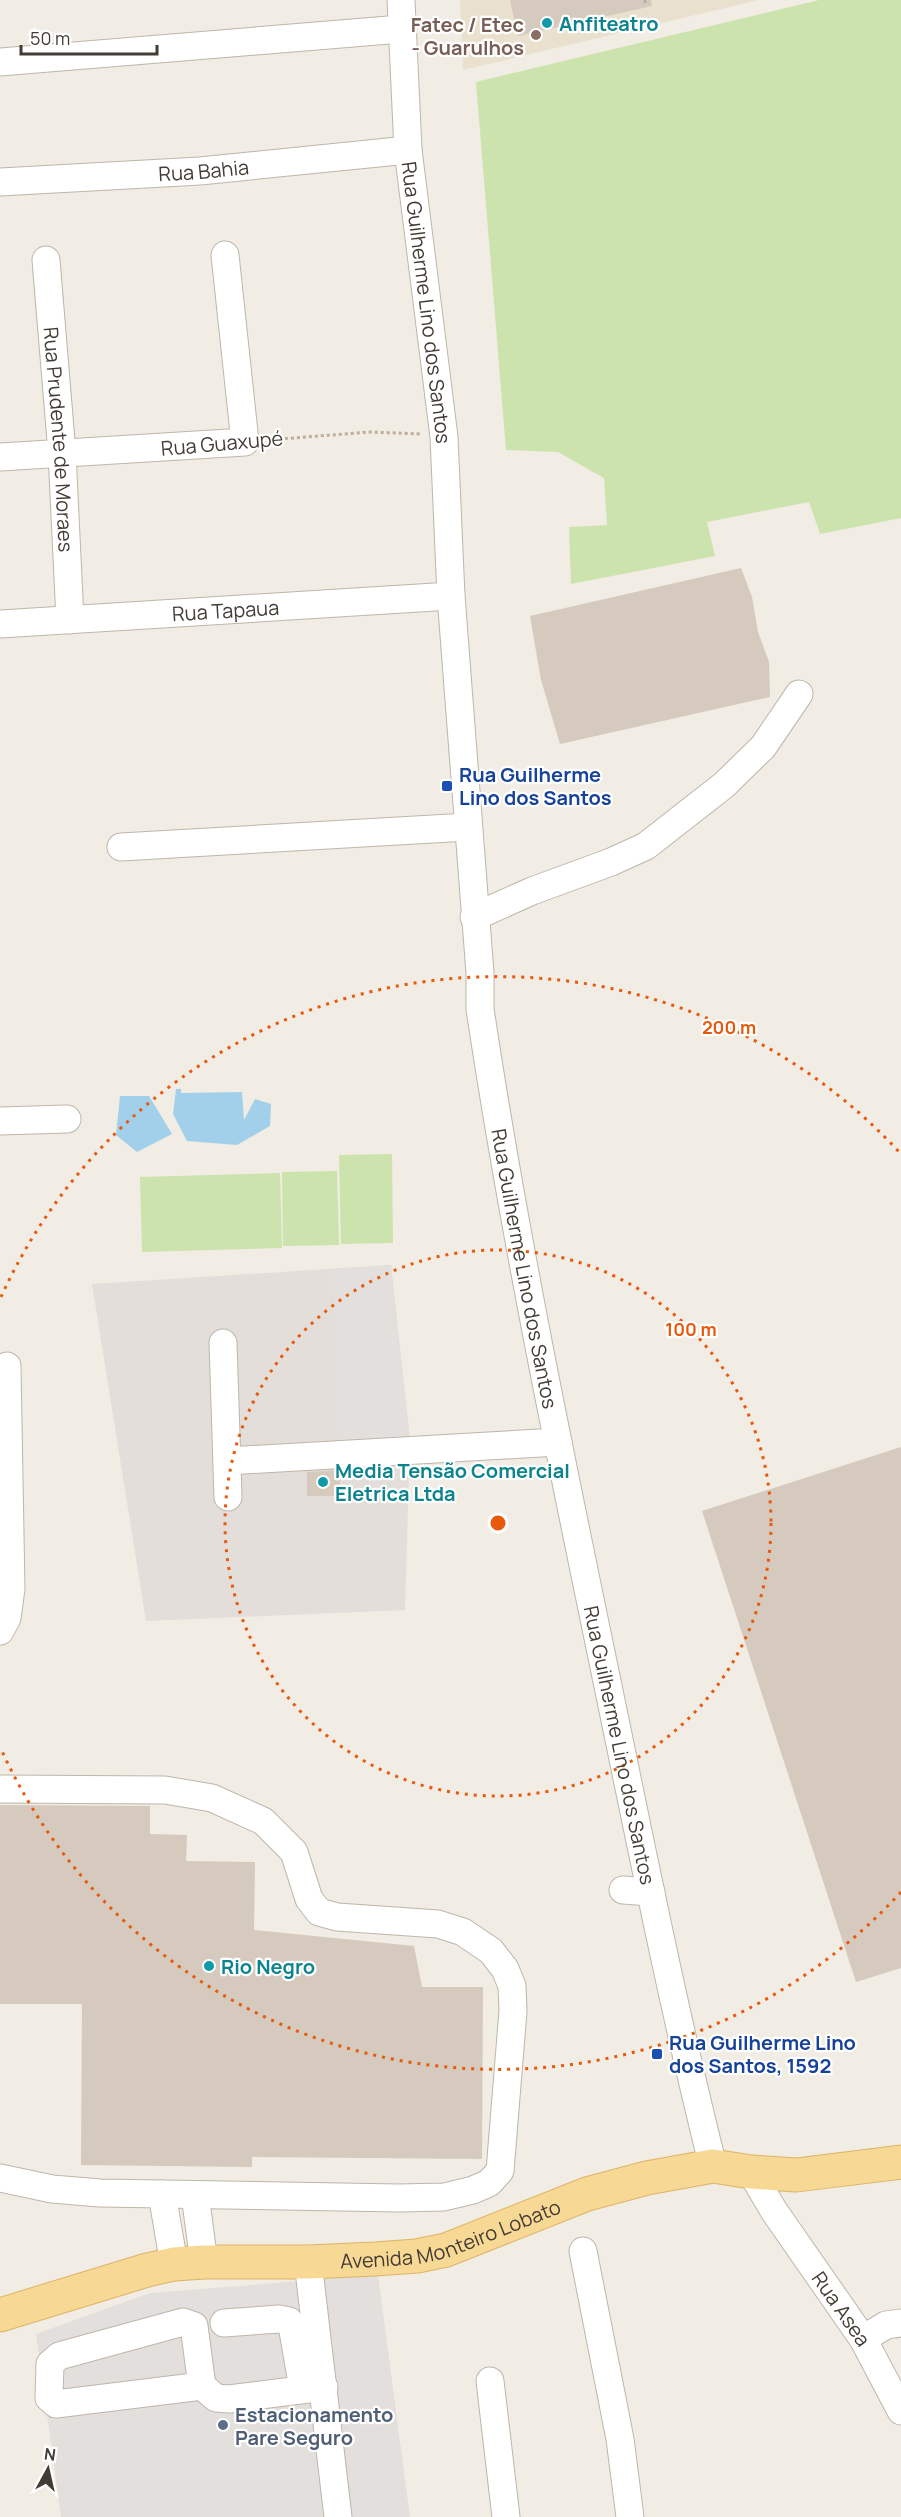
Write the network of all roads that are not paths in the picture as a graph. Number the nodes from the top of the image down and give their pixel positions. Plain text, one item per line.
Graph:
1 (401, 0) edge
2 (401, 29) junction
3 (0, 62) edge
4 (408, 150) junction
5 (0, 182) edge
6 (225, 255) dead end
7 (46, 260) dead end
8 (62, 453) junction
9 (0, 457) edge
10 (451, 596) junction
11 (70, 620) junction
12 (0, 624) edge
13 (799, 694) dead end
14 (468, 827) junction
15 (121, 848) dead end
16 (474, 917) junction
17 (67, 1119) dead end
18 (0, 1121) edge
19 (223, 1343) dead end
20 (7, 1366) dead end
21 (558, 1442) junction
22 (227, 1461) junction
23 (228, 1497) dead end
24 (0, 1631) edge
25 (0, 1789) edge
26 (624, 1890) dead end
27 (651, 1892) junction
28 (901, 2162) edge
29 (712, 2166) junction
30 (751, 2172) junction
31 (796, 2175) junction
32 (0, 2178) edge
33 (162, 2194) junction
34 (195, 2195) junction
35 (774, 2211) junction
36 (583, 2251) dead end
37 (308, 2262) junction
38 (189, 2263) junction
39 (0, 2315) edge
40 (224, 2323) dead end
41 (901, 2323) edge
42 (863, 2339) junction
43 (490, 2381) dead end
44 (202, 2386) junction
45 (314, 2388) junction
46 (901, 2411) edge
47 (338, 2517) edge
48 (506, 2517) edge
49 (630, 2517) edge

1 - 2 street, Rua Guilherme Lino dos Santos
2 - 3 street
2 - 4 street, Rua Guilherme Lino dos Santos
4 - 5 street, Rua Bahia
4 - 10 street, Rua Guilherme Lino dos Santos
6 - 8 street, Rua Guaxupé
7 - 8 street, Rua Prudente de Moraes
8 - 9 street, Rua Guaxupé
8 - 11 street, Rua Prudente de Moraes
10 - 11 street, Rua Tapaua
10 - 14 street, Rua Guilherme Lino dos Santos
11 - 12 street, Rua Tapaua
13 - 16 street
14 - 15 street
14 - 16 street, Rua Guilherme Lino dos Santos
16 - 21 street, Rua Guilherme Lino dos Santos
17 - 18 street
19 - 22 street
20 - 24 street
21 - 22 street
21 - 27 street, Rua Guilherme Lino dos Santos
22 - 23 street
25 - 34 street
26 - 27 street
27 - 29 street, Rua Guilherme Lino dos Santos
28 - 31 main road, Avenida Monteiro Lobato
29 - 30 main road, Avenida Monteiro Lobato
29 - 37 main road, Avenida Monteiro Lobato
30 - 31 main road, Avenida Monteiro Lobato
30 - 35 street, Rua Asea
31 - 35 street
32 - 33 street
33 - 34 street
33 - 38 street
34 - 38 street
35 - 42 street, Rua Asea
36 - 49 street
37 - 38 main road, Avenida Monteiro Lobato
37 - 45 street
38 - 39 main road, Avenida Monteiro Lobato
40 - 45 street
41 - 42 street
42 - 46 street, Rua Asea
43 - 48 street
44 - 44 street
44 - 45 street
45 - 47 street

